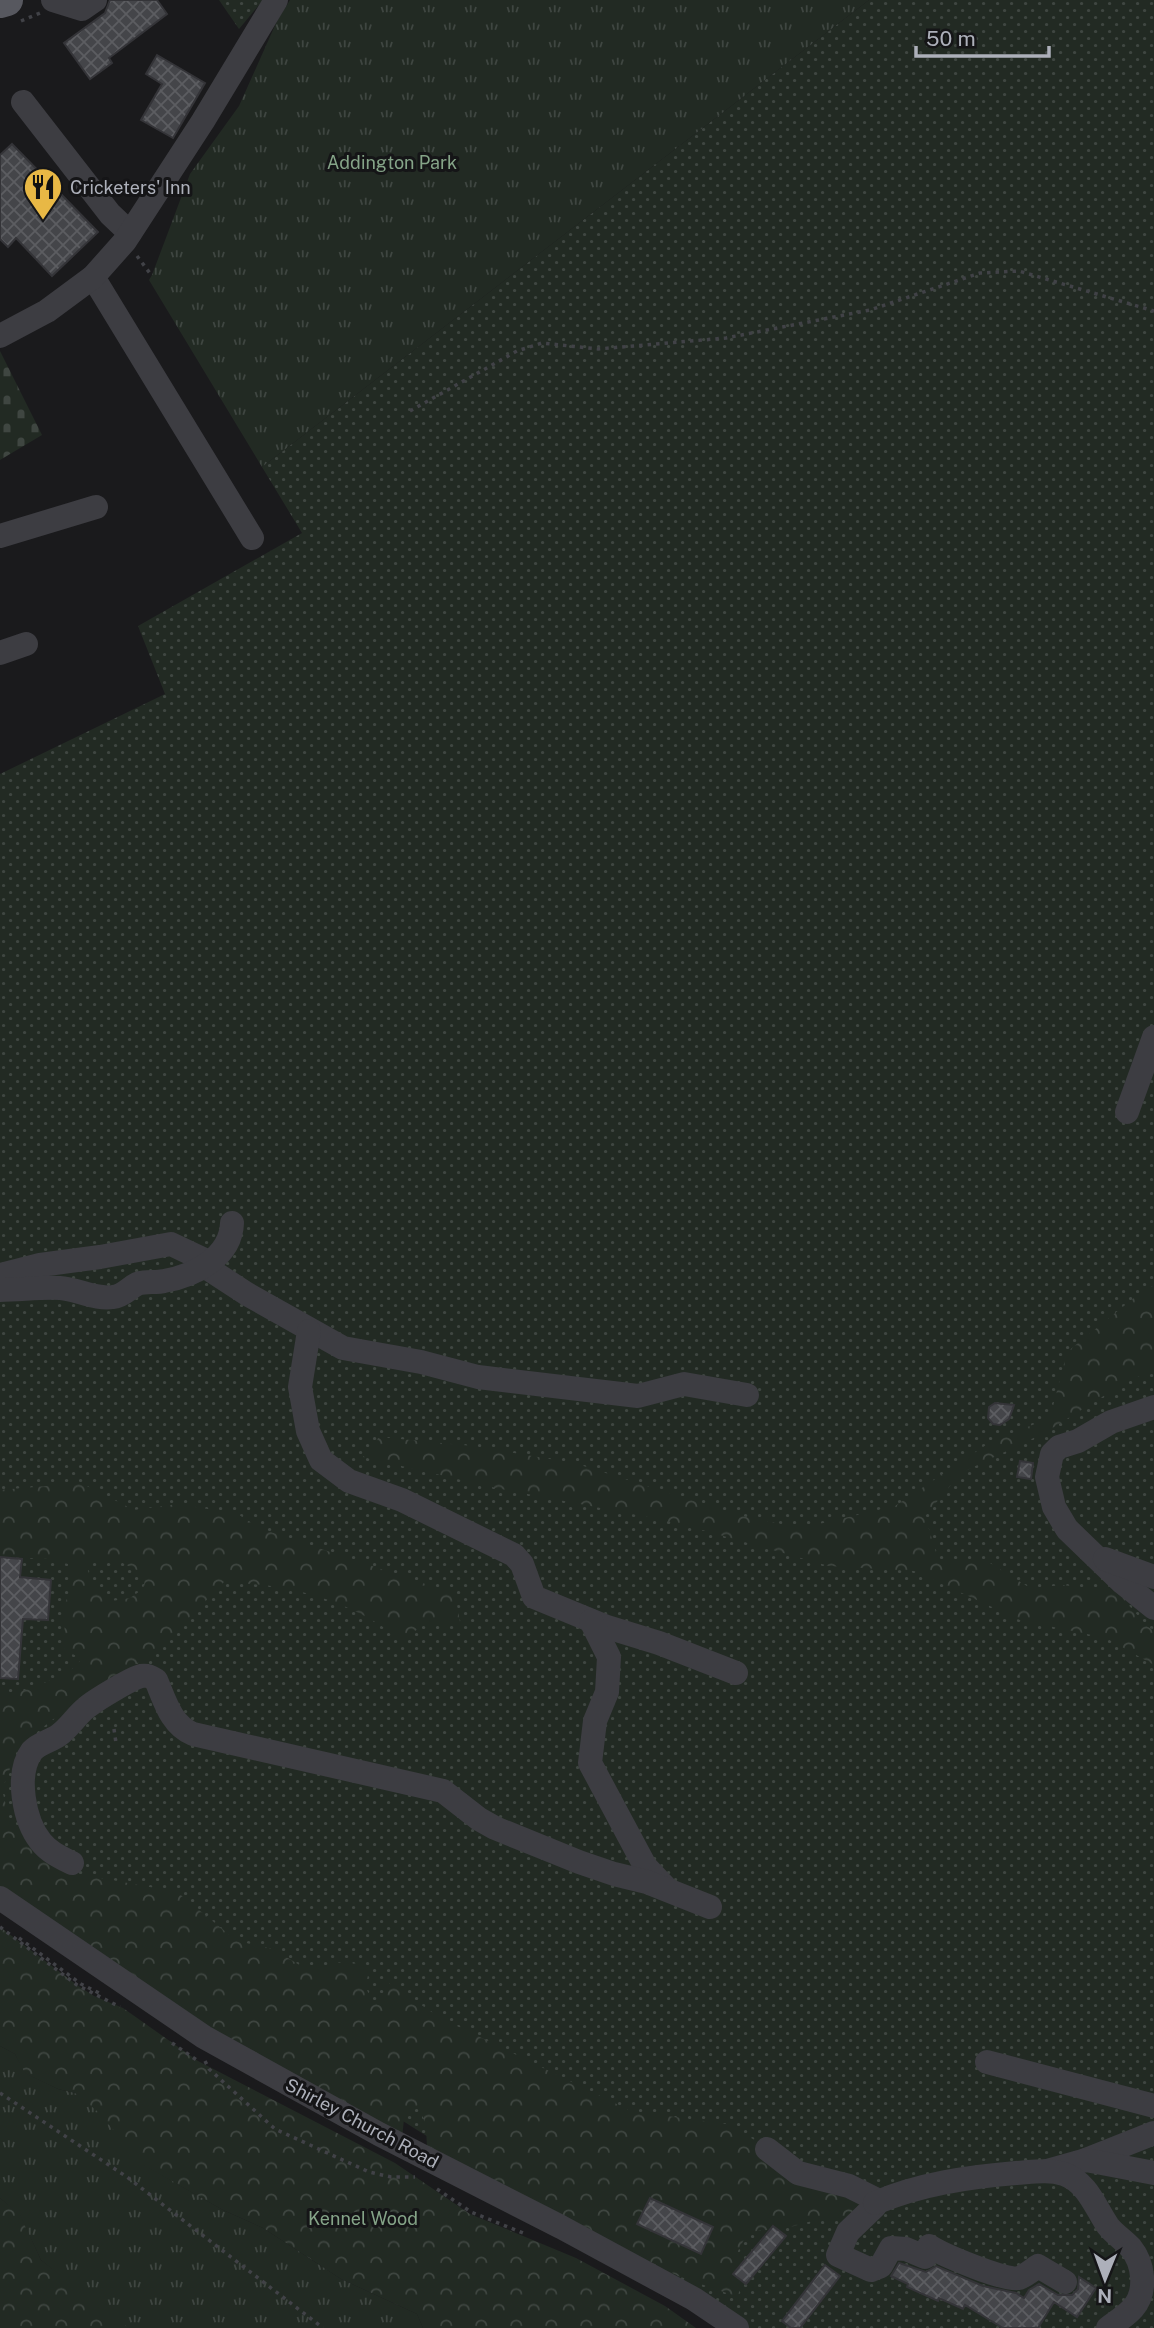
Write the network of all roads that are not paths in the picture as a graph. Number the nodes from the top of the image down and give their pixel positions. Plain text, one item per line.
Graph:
1 (95, 0) edge
2 (276, 0) edge
3 (57, 2) edge
4 (23, 102) dead end
5 (130, 233) junction
6 (93, 276) junction
7 (0, 336) edge
8 (96, 507) dead end
9 (0, 536) edge
10 (252, 538) dead end
11 (26, 644) dead end
12 (0, 653) edge
13 (1154, 1037) edge
14 (1127, 1112) dead end
15 (232, 1223) dead end
16 (207, 1264) junction
17 (0, 1275) edge
18 (0, 1290) edge
19 (309, 1331) junction
20 (747, 1395) dead end
21 (1154, 1407) edge
22 (1095, 1558) junction
23 (1154, 1577) edge
24 (1154, 1608) edge
25 (590, 1620) junction
26 (736, 1673) dead end
27 (72, 1863) dead end
28 (668, 1891) junction
29 (0, 1898) edge
30 (710, 1907) dead end
31 (987, 2062) dead end
32 (1154, 2106) edge
33 (1154, 2133) edge
34 (767, 2149) dead end
35 (1086, 2161) junction
36 (1046, 2171) junction
37 (1154, 2173) edge
38 (875, 2203) junction
39 (1065, 2282) dead end
40 (1142, 2313) edge
41 (737, 2328) edge
42 (1108, 2328) edge

1 - 3 street
2 - 5 street
4 - 5 street
5 - 6 street
6 - 7 street
6 - 10 street
8 - 9 street
11 - 12 street
13 - 14 street
15 - 16 street
16 - 17 street
16 - 18 street
16 - 19 street
19 - 20 street
19 - 25 street
21 - 22 street
22 - 23 street
22 - 24 street
25 - 26 street
25 - 28 street
27 - 28 street
28 - 30 street
29 - 41 street, Shirley Church Road
31 - 32 street
33 - 35 street
34 - 38 street
35 - 36 street
35 - 37 street
36 - 38 street
36 - 40 street
38 - 39 street
40 - 42 street

